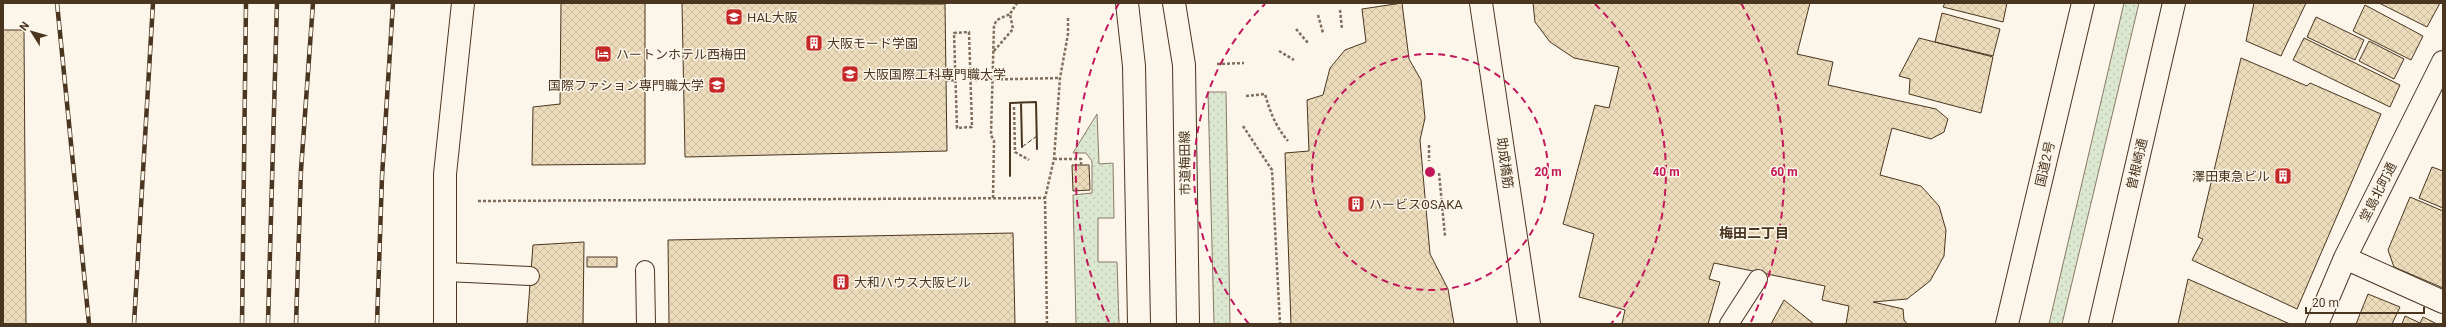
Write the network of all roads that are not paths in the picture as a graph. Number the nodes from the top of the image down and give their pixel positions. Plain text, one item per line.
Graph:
1 (463, 3) edge
2 (1127, 3) edge
3 (1174, 3) edge
4 (1481, 3) edge
5 (2083, 3) edge
6 (2174, 3) edge
7 (2443, 62) edge
8 (2345, 258) junction
9 (645, 270) dead end
10 (446, 272) junction
11 (530, 276) dead end
12 (1758, 280) dead end
13 (2443, 302) edge
14 (445, 324) edge
15 (646, 324) edge
16 (1139, 324) edge
17 (1188, 324) edge
18 (1529, 324) edge
19 (1729, 324) edge
20 (2007, 324) edge
21 (2100, 324) edge
22 (2316, 324) edge

1 - 10 main road
2 - 16 main road
3 - 17 main road, 市道梅田線
4 - 18 main road, 助成橋筋
5 - 20 main road, 国道2号
6 - 21 main road, 曽根崎通
7 - 8 main road, 堂島北町通
8 - 13 main road
8 - 22 main road, 堂島北町通
9 - 15 lane
10 - 11 lane
10 - 14 main road
12 - 19 lane

